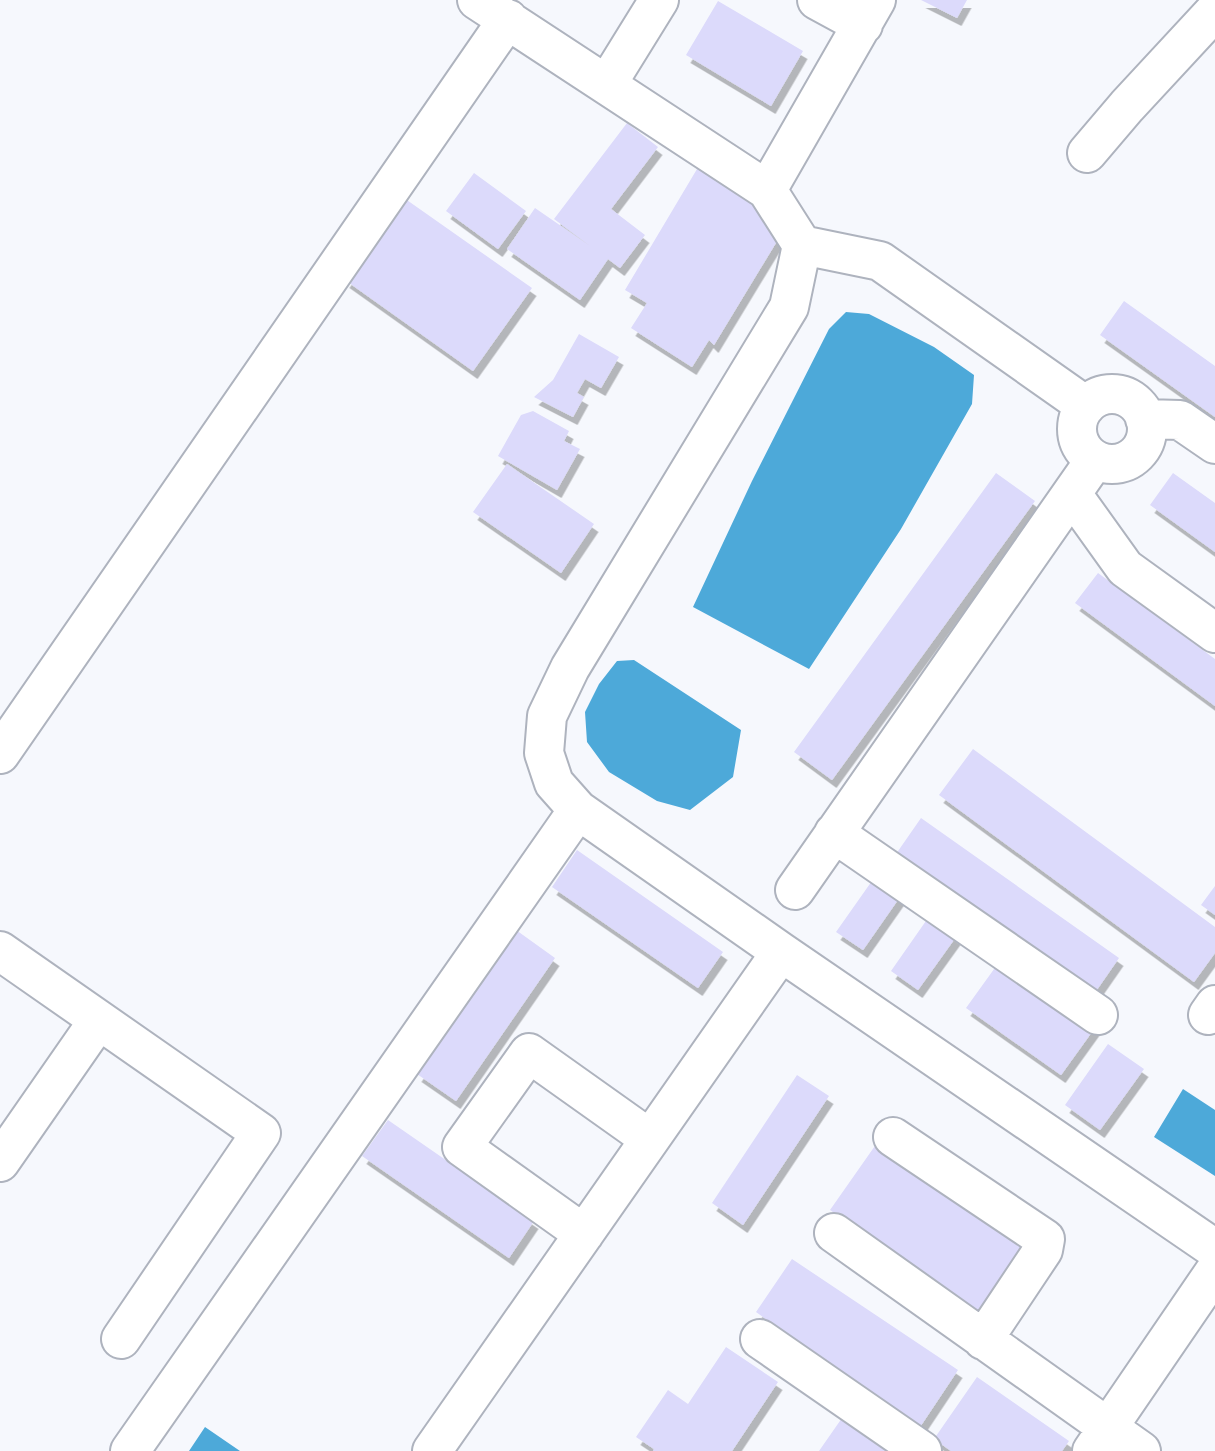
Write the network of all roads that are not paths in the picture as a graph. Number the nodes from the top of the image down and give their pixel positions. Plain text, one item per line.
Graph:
1 (659, 0) edge
2 (817, 0) edge
3 (493, 10) edge
4 (1215, 11) edge
5 (870, 12) edge
6 (607, 84) junction
7 (1087, 153) dead end
8 (767, 190) junction
9 (803, 245) junction
10 (1086, 406) junction
11 (1144, 419) junction
12 (1215, 444) edge
13 (1095, 460) junction
14 (1072, 494) junction
15 (1215, 633) edge
16 (0, 754) edge
17 (578, 810) junction
18 (834, 833) junction
19 (795, 890) dead end
20 (0, 951) edge
21 (781, 952) junction
22 (1098, 1015) dead end
23 (98, 1021) junction
24 (893, 1138) dead end
25 (650, 1139) junction
26 (0, 1162) edge
27 (834, 1233) dead end
28 (584, 1234) junction
29 (1215, 1249) edge
30 (1215, 1272) edge
31 (121, 1339) dead end
32 (760, 1339) dead end
33 (983, 1340) junction
34 (1100, 1440) edge
35 (434, 1450) edge
36 (130, 1451) edge
37 (922, 1451) edge
38 (1141, 1451) edge

1 - 6 street
2 - 5 street
3 - 6 street
3 - 16 street
4 - 7 street
5 - 8 street
6 - 8 street
8 - 9 street
9 - 10 street
9 - 17 street
10 - 11 street
10 - 13 street
11 - 12 street
11 - 13 street
13 - 14 street
14 - 15 street
14 - 18 street
17 - 21 street
17 - 36 street
18 - 19 street
18 - 22 street
20 - 23 street
21 - 25 street
21 - 29 street
23 - 26 street
23 - 31 street
24 - 33 street
25 - 28 street
25 - 28 street
27 - 33 street
28 - 35 street
30 - 34 street
32 - 37 street
33 - 34 street
34 - 38 street

